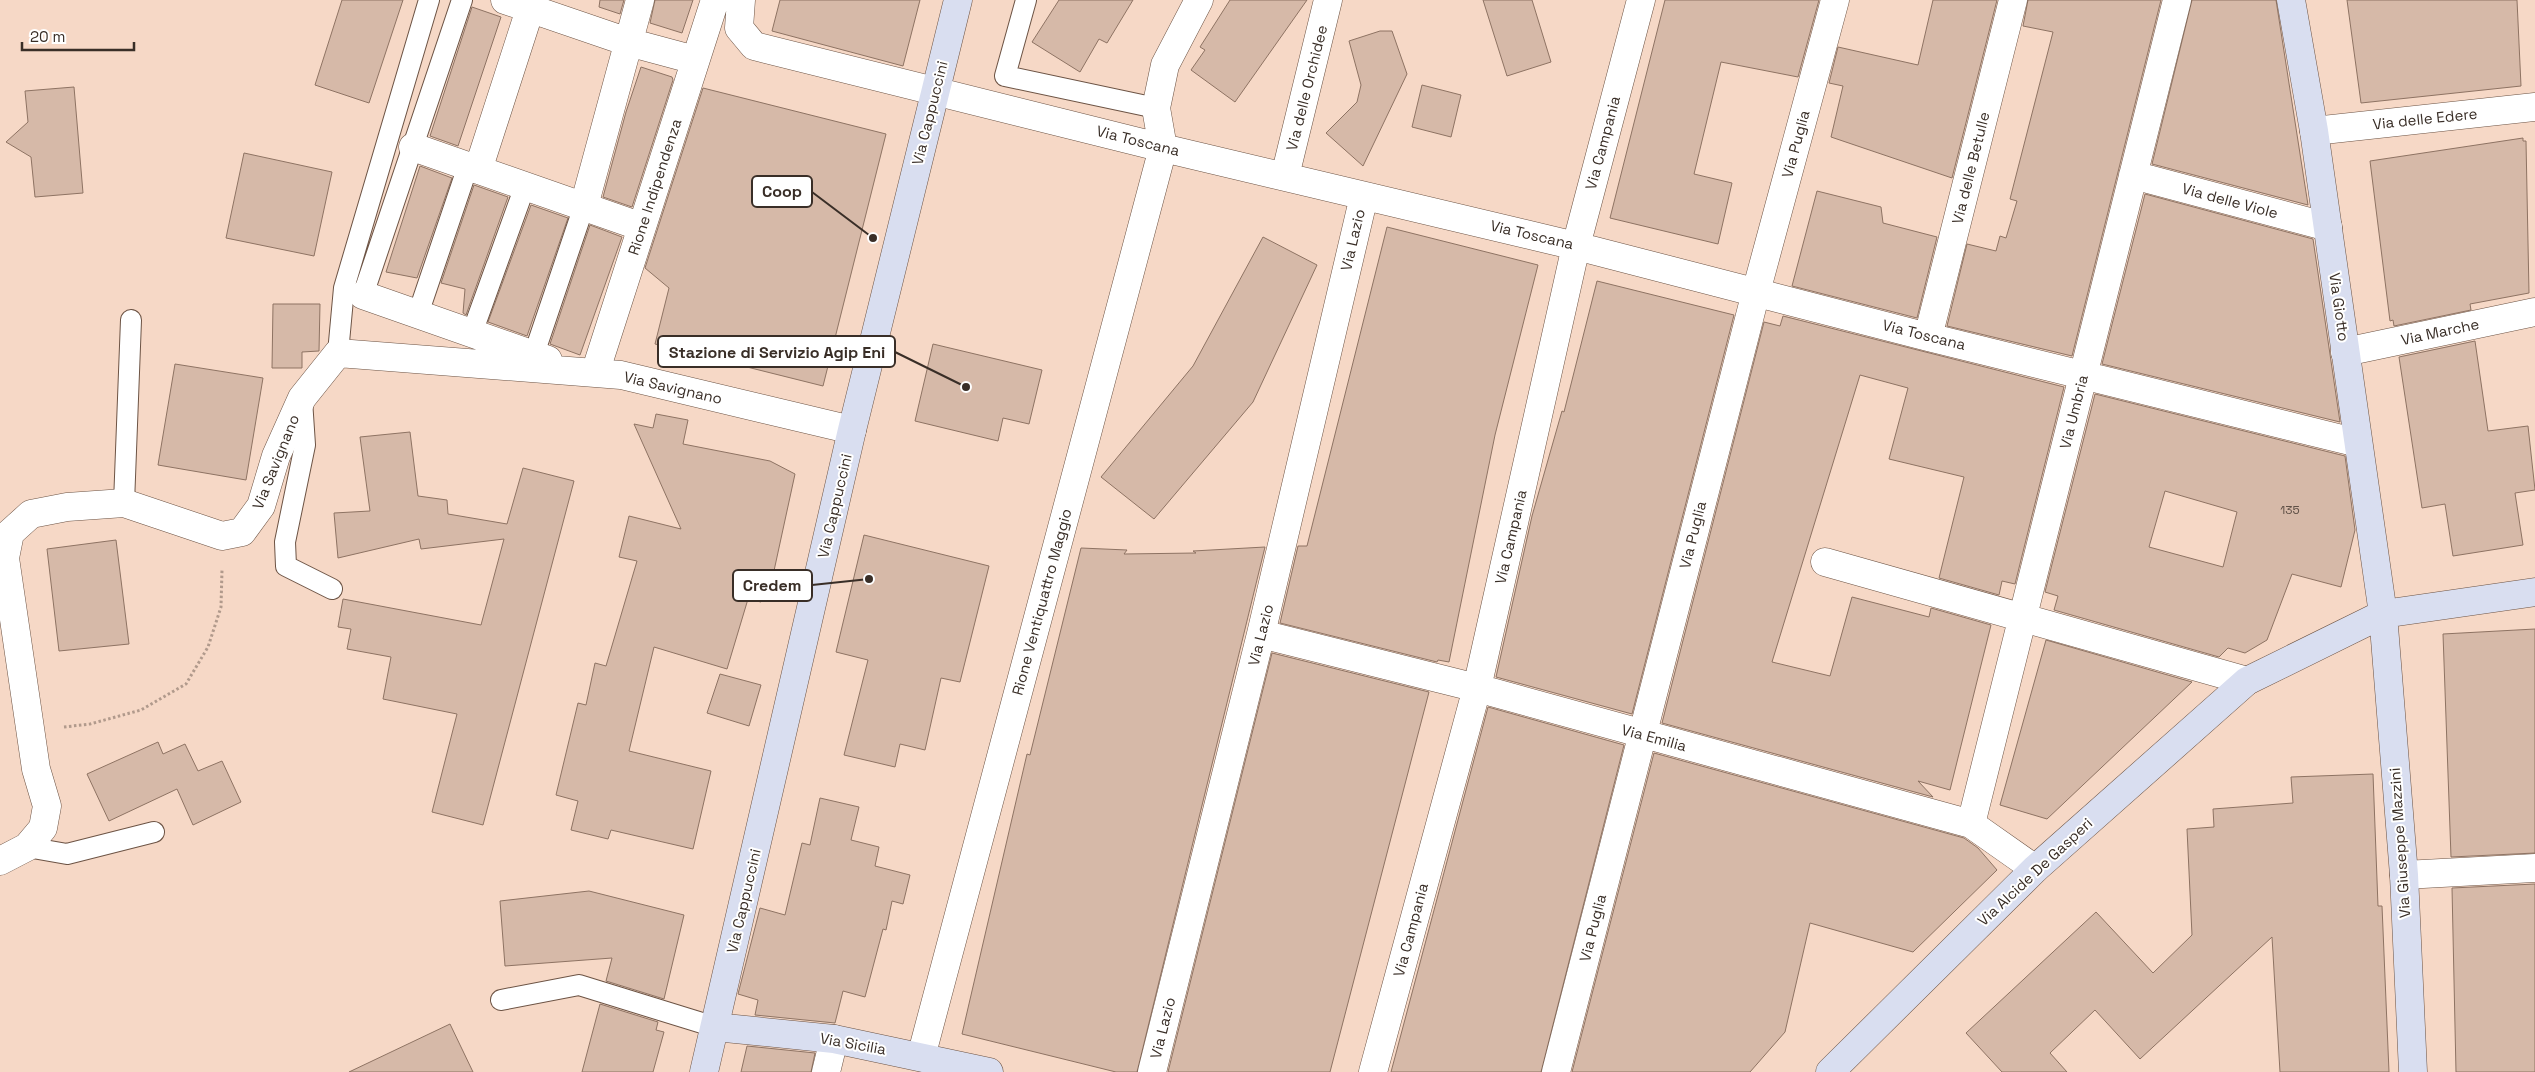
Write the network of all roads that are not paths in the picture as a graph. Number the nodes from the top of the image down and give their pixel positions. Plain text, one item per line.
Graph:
1 (428, 0) edge
2 (462, 0) edge
3 (640, 0) edge
4 (714, 0) edge
5 (741, 0) edge
6 (958, 0) edge
7 (1026, 0) edge
8 (1199, 0) edge
9 (1328, 0) edge
10 (1641, 0) edge
11 (1835, 0) edge
12 (2013, 0) edge
13 (2177, 0) edge
14 (2291, 0) edge
15 (522, 3) edge
16 (628, 42) junction
17 (695, 60) junction
18 (936, 91) junction
19 (2535, 107) edge
20 (1156, 108) junction
21 (2314, 131) junction
22 (413, 146) junction
23 (1163, 148) junction
24 (473, 168) junction
25 (2133, 175) junction
26 (1285, 176) junction
27 (525, 186) junction
28 (1364, 196) junction
29 (584, 206) junction
30 (642, 227) junction
31 (2328, 227) junction
32 (1576, 246) junction
33 (1756, 292) junction
34 (363, 295) joint
35 (2535, 312) edge
36 (418, 314) junction
37 (131, 320) dead end
38 (472, 333) junction
39 (1928, 337) junction
40 (2345, 352) junction
41 (338, 353) junction
42 (534, 354) junction
43 (590, 373) junction
44 (2083, 373) junction
45 (302, 398) junction
46 (852, 430) junction
47 (2358, 443) junction
48 (124, 503) junction
49 (1825, 562) dead end
50 (332, 589) dead end
51 (2535, 592) edge
52 (2383, 614) junction
53 (2022, 618) junction
54 (1261, 634) junction
55 (2247, 681) junction
56 (1477, 688) junction
57 (1642, 734) junction
58 (1971, 824) junction
59 (154, 832) dead end
60 (27, 847) junction
61 (0, 860) edge
62 (2535, 868) edge
63 (2035, 869) junction
64 (2404, 875) junction
65 (501, 1000) dead end
66 (716, 1027) junction
67 (834, 1039) junction
68 (920, 1057) junction
69 (704, 1072) edge
70 (826, 1072) edge
71 (988, 1072) edge
72 (1152, 1072) edge
73 (1373, 1072) edge
74 (1556, 1072) edge
75 (1830, 1072) edge
76 (2413, 1072) edge

1 - 41 lane
2 - 22 lane
3 - 16 street
4 - 17 street, Rione Indipendenza
5 - 18 street, Via Toscana
6 - 18 street, Via Cappuccini
7 - 20 lane
8 - 20 street
9 - 26 street, Via delle Orchidee
10 - 32 street, Via Campania
11 - 33 street, Via Puglia
12 - 39 street, Via delle Betulle
13 - 25 street, Via Umbria
14 - 21 street, Via Giotto
15 - 16 street
15 - 24 street
16 - 17 street
16 - 29 street
17 - 30 street, Rione Indipendenza
18 - 23 street, Via Toscana
18 - 46 street, Via Cappuccini
19 - 21 street, Via delle Edere
20 - 23 street
21 - 31 street, Via Giotto
22 - 24 street
22 - 34 lane
23 - 26 street, Via Toscana
23 - 68 street, Rione Ventiquattro Maggio
24 - 27 street
24 - 36 lane
25 - 31 street, Via delle Viole
25 - 44 street, Via Umbria
26 - 28 street, Via Toscana
27 - 29 street
27 - 38 lane
28 - 32 street, Via Toscana
28 - 54 street, Via Lazio
29 - 30 street
29 - 42 lane
30 - 43 street, Rione Indipendenza
31 - 40 street, Via Giotto
32 - 33 street, Via Toscana
32 - 56 street, Via Campania
33 - 39 street, Via Toscana
33 - 57 street, Via Puglia
34 - 36 street
35 - 40 street, Via Marche
36 - 38 street
37 - 48 lane
38 - 42 street
39 - 44 street, Via Toscana
40 - 47 street, Via Giotto
41 - 43 street, Via Savignano
41 - 45 street, Via Savignano
42 - 43 street
43 - 46 street, Via Savignano
44 - 47 street, Via Toscana
44 - 53 street, Via Umbria
45 - 48 street, Via Savignano
45 - 50 lane
46 - 66 street, Via Cappuccini
47 - 52 street, Via Giotto
48 - 60 street
49 - 53 street
51 - 52 street, Via Alcide De Gasperi
52 - 55 street, Via Alcide De Gasperi
52 - 64 street, Via Giuseppe Mazzini
53 - 55 street
53 - 58 street, Via Umbria
54 - 56 street, Via Emilia
54 - 72 street, Via Lazio
55 - 63 street, Via Alcide De Gasperi
56 - 57 street, Via Emilia
56 - 73 street, Via Campania
57 - 58 street, Via Emilia
57 - 74 street, Via Puglia
58 - 63 street, Via Emilia
59 - 60 lane
60 - 61 street
62 - 64 street
63 - 75 street, Via Alcide De Gasperi
64 - 76 street, Via Giuseppe Mazzini
65 - 66 lane
66 - 67 street, Via Sicilia
66 - 69 street, Via Cappuccini
67 - 68 street, Via Sicilia
67 - 70 street
68 - 71 street, Via Sicilia

